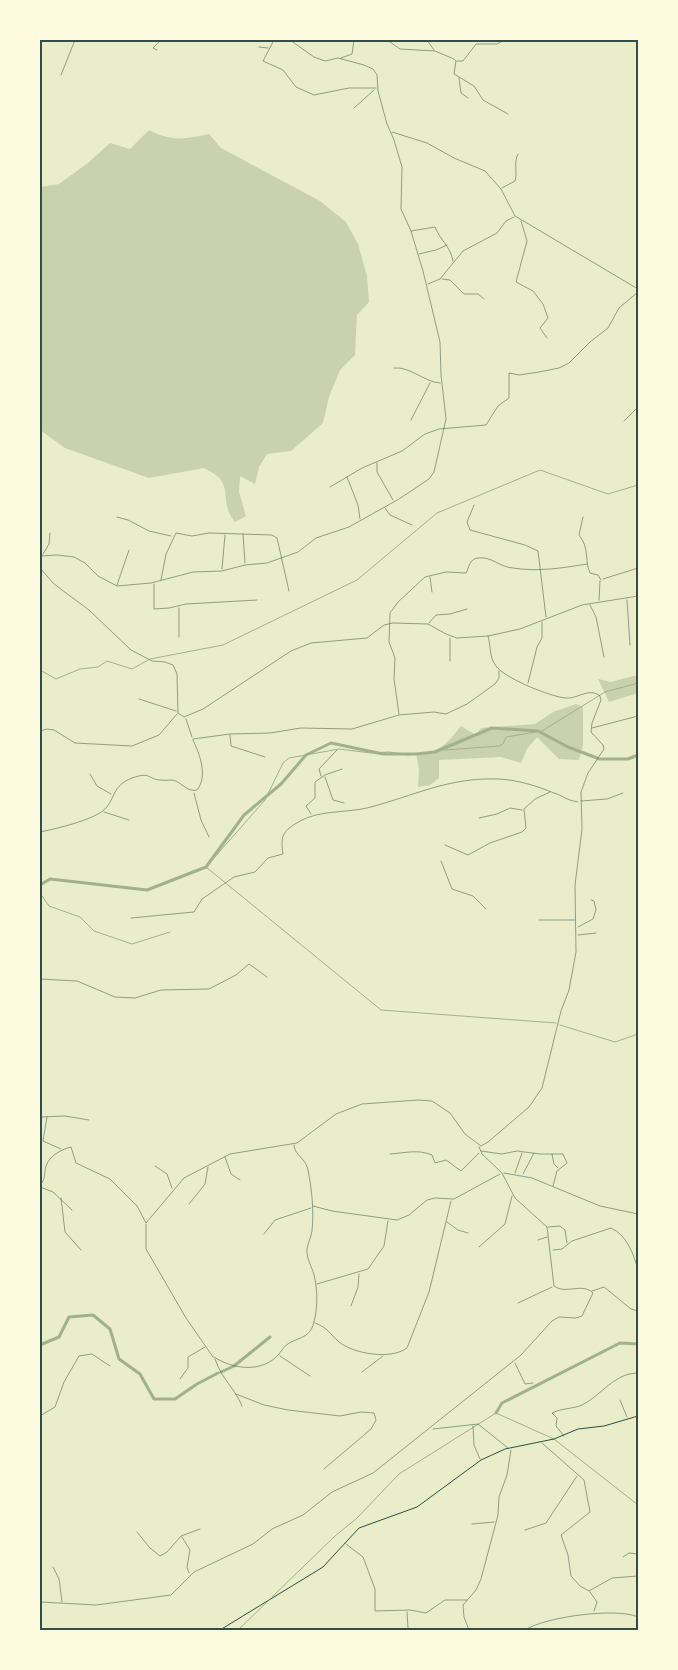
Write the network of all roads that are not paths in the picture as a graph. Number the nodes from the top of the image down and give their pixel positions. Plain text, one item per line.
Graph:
1 (75, 40) edge
2 (158, 40) edge
3 (274, 40) edge
4 (290, 40) edge
5 (354, 40) edge
6 (387, 40) edge
7 (427, 40) edge
8 (505, 40) edge
9 (259, 47) dead end
10 (270, 48) junction
11 (157, 50) dead end
12 (435, 51) junction
13 (340, 59) junction
14 (455, 60) junction
15 (61, 75) dead end
16 (459, 78) junction
17 (378, 87) junction
18 (374, 89) junction
19 (468, 98) dead end
20 (354, 108) dead end
21 (508, 114) dead end
22 (391, 132) junction
23 (518, 154) dead end
24 (501, 189) junction
25 (515, 216) junction
26 (521, 220) junction
27 (411, 231) junction
28 (447, 245) junction
29 (418, 254) junction
30 (453, 263) junction
31 (440, 279) junction
32 (426, 284) junction
33 (638, 291) edge
34 (484, 299) dead end
35 (547, 338) dead end
36 (394, 368) dead end
37 (431, 382) junction
38 (442, 383) junction
39 (638, 407) edge
40 (412, 420) dead end
41 (624, 421) dead end
42 (445, 430) junction
43 (377, 462) junction
44 (347, 477) junction
45 (330, 487) dead end
46 (394, 502) junction
47 (474, 505) dead end
48 (385, 506) junction
49 (117, 517) dead end
50 (583, 517) dead end
51 (361, 520) junction
52 (412, 525) dead end
53 (50, 533) dead end
54 (225, 534) junction
55 (243, 534) junction
56 (173, 536) junction
57 (129, 550) dead end
58 (40, 556) edge
59 (42, 556) junction
60 (283, 558) junction
61 (587, 564) junction
62 (245, 565) junction
63 (40, 568) edge
64 (638, 568) edge
65 (542, 570) junction
66 (222, 571) junction
67 (430, 576) junction
68 (161, 580) junction
69 (601, 580) junction
70 (154, 583) junction
71 (117, 586) junction
72 (289, 591) dead end
73 (432, 592) dead end
74 (638, 596) edge
75 (627, 598) junction
76 (257, 600) dead end
77 (598, 602) junction
78 (589, 603) junction
79 (179, 606) junction
80 (467, 609) dead end
81 (546, 619) junction
82 (542, 621) junction
83 (388, 624) junction
84 (428, 624) junction
85 (450, 636) junction
86 (488, 636) junction
87 (179, 637) dead end
88 (630, 645) dead end
89 (604, 657) dead end
90 (450, 660) dead end
91 (499, 669) junction
92 (528, 685) junction
93 (139, 699) dead end
94 (178, 712) junction
95 (399, 715) junction
96 (638, 716) edge
97 (186, 717) junction
98 (591, 729) junction
99 (40, 731) edge
100 (230, 734) junction
101 (192, 739) junction
102 (337, 750) dead end
103 (265, 756) dead end
104 (342, 769) dead end
105 (90, 774) dead end
106 (325, 775) junction
107 (322, 778) junction
108 (194, 791) junction
109 (551, 792) junction
110 (623, 793) dead end
111 (112, 794) junction
112 (580, 801) junction
113 (344, 803) dead end
114 (523, 810) junction
115 (103, 811) junction
116 (312, 816) junction
117 (479, 818) dead end
118 (129, 820) dead end
119 (40, 832) edge
120 (210, 837) dead end
121 (446, 845) dead end
122 (441, 861) dead end
123 (591, 900) dead end
124 (486, 909) dead end
125 (131, 918) dead end
126 (539, 920) dead end
127 (576, 920) junction
128 (577, 928) junction
129 (596, 933) dead end
130 (577, 936) junction
131 (267, 978) dead end
132 (40, 979) edge
133 (47, 1116) junction
134 (40, 1117) edge
135 (89, 1120) dead end
136 (294, 1145) junction
137 (479, 1145) junction
138 (62, 1150) junction
139 (480, 1151) junction
140 (522, 1153) junction
141 (534, 1153) junction
142 (552, 1153) junction
143 (390, 1154) dead end
144 (224, 1156) junction
145 (155, 1166) dead end
146 (208, 1166) junction
147 (559, 1169) junction
148 (502, 1173) junction
149 (515, 1175) junction
150 (522, 1176) junction
151 (240, 1180) dead end
152 (40, 1185) edge
153 (553, 1186) junction
154 (40, 1188) edge
155 (173, 1190) junction
156 (513, 1195) junction
157 (61, 1198) junction
158 (452, 1200) junction
159 (189, 1204) dead end
160 (312, 1206) junction
161 (72, 1210) dead end
162 (638, 1214) edge
163 (388, 1220) junction
164 (446, 1221) junction
165 (146, 1223) junction
166 (547, 1227) junction
167 (468, 1233) dead end
168 (264, 1234) dead end
169 (549, 1237) junction
170 (538, 1240) dead end
171 (568, 1244) junction
172 (479, 1246) dead end
173 (81, 1250) dead end
174 (551, 1250) junction
175 (638, 1270) edge
176 (359, 1273) junction
177 (316, 1285) junction
178 (554, 1286) junction
179 (592, 1291) junction
180 (518, 1303) dead end
181 (351, 1306) dead end
182 (638, 1311) edge
183 (313, 1323) junction
184 (206, 1346) junction
185 (385, 1354) junction
186 (279, 1355) junction
187 (214, 1357) junction
188 (514, 1361) junction
189 (110, 1366) dead end
190 (362, 1372) dead end
191 (638, 1374) edge
192 (310, 1376) dead end
193 (180, 1379) dead end
194 (533, 1383) dead end
195 (236, 1394) junction
196 (620, 1400) dead end
197 (242, 1406) dead end
198 (40, 1416) edge
199 (638, 1416) edge
200 (628, 1419) junction
201 (472, 1425) junction
202 (431, 1428) junction
203 (564, 1436) junction
204 (541, 1442) junction
205 (508, 1448) junction
206 (511, 1448) junction
207 (481, 1460) junction
208 (324, 1469) dead end
209 (578, 1475) junction
210 (496, 1523) junction
211 (472, 1524) dead end
212 (200, 1529) dead end
213 (525, 1530) dead end
214 (137, 1532) dead end
215 (181, 1536) junction
216 (346, 1544) junction
217 (638, 1554) edge
218 (623, 1557) dead end
219 (53, 1566) dead end
220 (190, 1574) junction
221 (638, 1576) edge
222 (589, 1591) junction
223 (467, 1600) junction
224 (40, 1602) edge
225 (62, 1604) junction
226 (407, 1610) junction
227 (594, 1612) junction
228 (638, 1617) edge
229 (408, 1628) dead end
230 (220, 1630) edge
231 (469, 1630) edge
232 (525, 1630) edge

1 - 15 street
2 - 11 street
3 - 10 street
4 - 13 street
5 - 13 street
6 - 12 street
7 - 12 street
8 - 14 street
9 - 10 street
10 - 18 street
12 - 14 street
13 - 17 street
14 - 16 street
16 - 19 street
16 - 21 street
17 - 18 street
17 - 22 street
18 - 20 street
22 - 24 street
22 - 27 street
23 - 24 street
24 - 25 street
25 - 26 street
25 - 30 street
26 - 33 street
26 - 35 street
27 - 28 street
27 - 29 street
28 - 29 street
28 - 30 street
29 - 32 street
30 - 31 street
31 - 32 street
31 - 34 street
32 - 38 street
33 - 42 street
36 - 37 street
37 - 38 street
37 - 40 street
38 - 42 street
39 - 41 street
42 - 43 street
42 - 46 street
43 - 44 street
43 - 46 street
44 - 45 street
44 - 51 street
46 - 48 street
47 - 65 street
48 - 51 street
48 - 52 street
49 - 56 street
50 - 61 street
51 - 60 street
53 - 59 street
54 - 55 street
54 - 56 street
54 - 66 street
55 - 60 street
55 - 62 street
56 - 68 street
57 - 71 street
58 - 59 street
59 - 71 street
60 - 62 street
60 - 72 street
61 - 65 street
61 - 69 street
62 - 66 street
63 - 94 street
64 - 69 street
65 - 67 street
65 - 81 street
66 - 68 street
67 - 73 street
67 - 83 street
68 - 70 street
69 - 77 street
70 - 71 street
70 - 79 street
74 - 75 street
75 - 77 street
75 - 88 street
76 - 79 street
77 - 78 street
78 - 81 street
78 - 89 street
79 - 87 street
80 - 84 street
81 - 82 street
82 - 86 street
82 - 92 street
83 - 84 street
83 - 95 street
83 - 97 street
84 - 85 street
85 - 86 street
85 - 90 street
86 - 91 street
91 - 92 street
91 - 95 street
92 - 98 street
93 - 94 street
94 - 97 street
94 - 99 street
95 - 100 street
96 - 98 street
97 - 101 street
98 - 112 street
100 - 101 street
100 - 103 street
101 - 108 street
102 - 107 street
104 - 106 street
105 - 111 street
106 - 107 street
106 - 113 street
107 - 116 street
108 - 111 street
108 - 120 street
109 - 112 street
109 - 114 street
109 - 116 street
110 - 112 street
111 - 115 street
112 - 127 street
114 - 117 street
114 - 121 street
115 - 118 street
115 - 119 street
116 - 125 street
122 - 124 street
123 - 128 street
126 - 127 street
127 - 128 street
128 - 130 street
129 - 130 street
130 - 137 street
131 - 132 street
133 - 134 street
133 - 135 street
133 - 138 street
136 - 137 street
136 - 144 street
136 - 160 street
137 - 139 street
138 - 152 street
138 - 165 street
139 - 140 street
139 - 143 street
139 - 148 street
140 - 141 street
140 - 149 street
141 - 142 street
141 - 150 street
142 - 147 street
142 - 147 street
144 - 146 street
144 - 151 street
145 - 155 street
146 - 155 street
146 - 159 street
147 - 153 street
148 - 149 street
148 - 156 street
148 - 158 street
149 - 150 street
150 - 153 street
153 - 162 street
154 - 157 street
155 - 165 street
156 - 166 street
156 - 172 street
157 - 161 street
157 - 173 street
158 - 163 street
158 - 164 street
160 - 163 street
160 - 168 street
160 - 177 street
163 - 176 street
164 - 167 street
164 - 185 street
165 - 184 street
166 - 169 street
166 - 171 street
169 - 170 street
169 - 174 street
171 - 174 street
171 - 175 street
174 - 178 street
176 - 177 street
176 - 181 street
177 - 183 street
178 - 179 street
178 - 180 street
179 - 182 street
179 - 188 street
183 - 185 street
183 - 186 street
184 - 187 street
184 - 193 street
185 - 190 street
186 - 187 street
186 - 192 street
187 - 195 street
188 - 194 street
188 - 202 street
189 - 198 street
191 - 203 street
195 - 197 street
195 - 208 street
196 - 200 street
199 - 200 street
200 - 203 street
201 - 202 street
201 - 205 street
201 - 207 street
202 - 220 street
203 - 204 street
204 - 206 street
204 - 209 street
205 - 206 street
205 - 207 street
206 - 210 street
207 - 216 street
209 - 213 street
209 - 222 street
210 - 211 street
210 - 223 street
212 - 215 street
214 - 215 street
215 - 220 street
216 - 226 street
216 - 230 street
217 - 218 street
219 - 225 street
220 - 225 street
221 - 222 street
222 - 227 street
223 - 226 street
223 - 231 street
224 - 225 street
226 - 229 street
227 - 228 street
227 - 232 street

